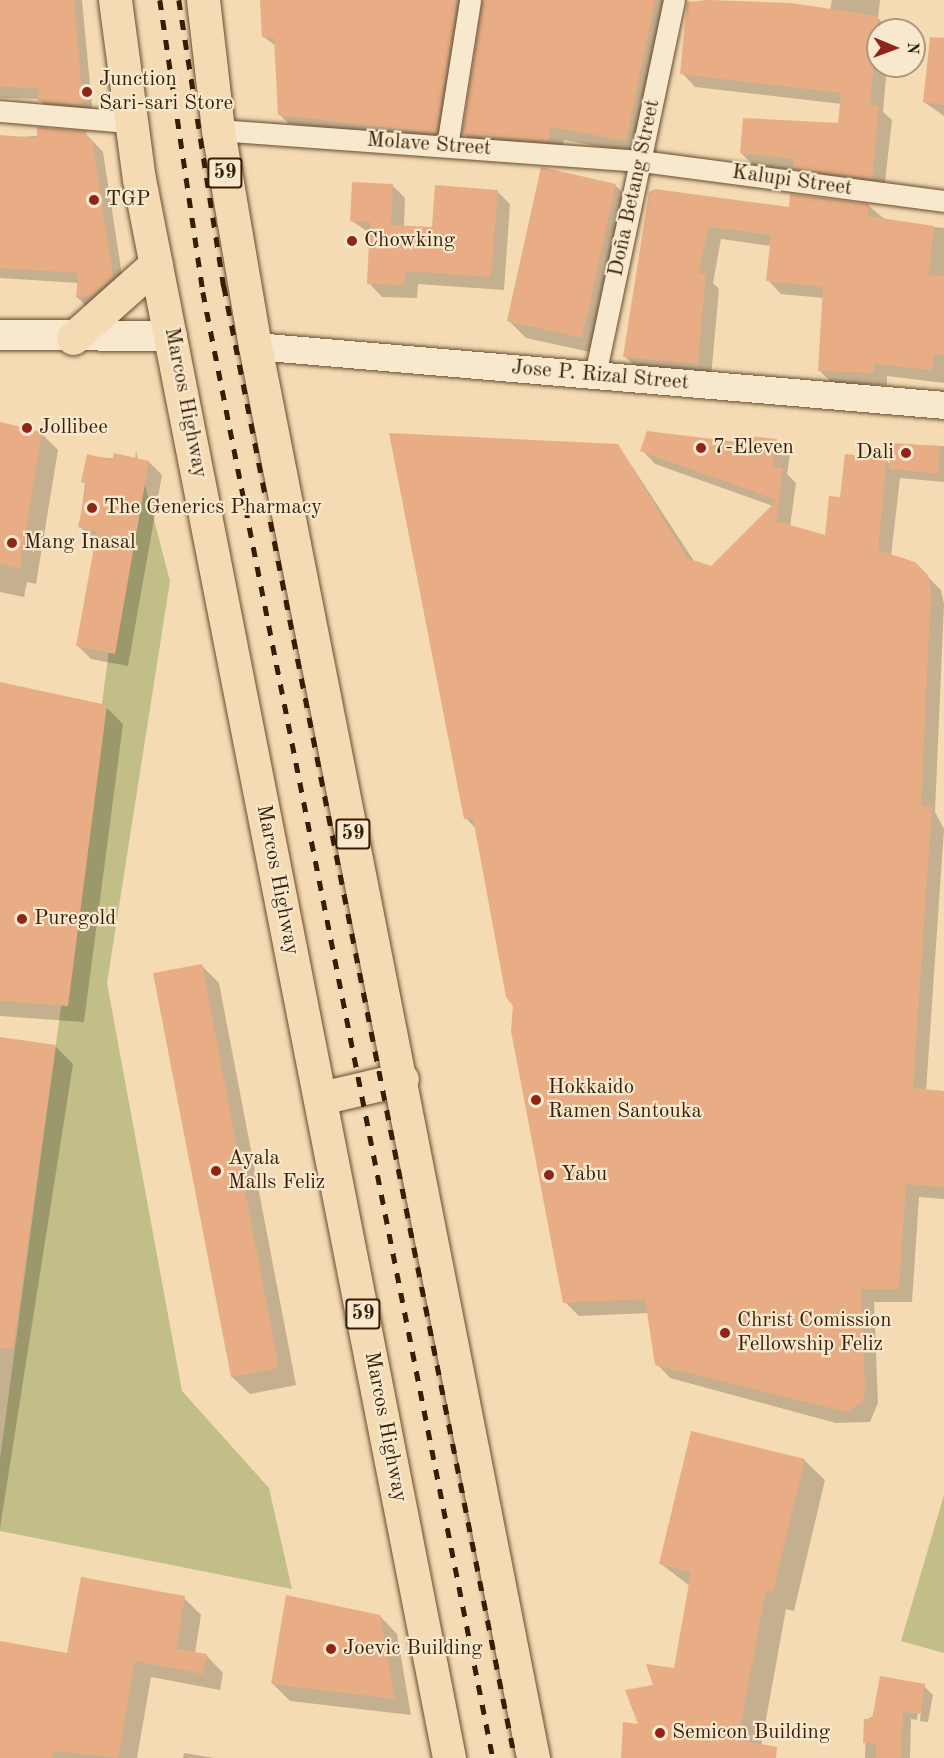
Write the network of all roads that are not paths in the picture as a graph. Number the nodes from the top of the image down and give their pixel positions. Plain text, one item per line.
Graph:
1 (115, 0) edge
2 (203, 0) edge
3 (470, 0) edge
4 (674, 0) edge
5 (0, 111) edge
6 (129, 122) junction
7 (218, 130) junction
8 (447, 146) junction
9 (641, 161) junction
10 (944, 201) edge
11 (156, 264) junction
12 (0, 335) edge
13 (172, 336) junction
14 (73, 338) junction
15 (255, 346) junction
16 (596, 375) junction
17 (944, 405) edge
18 (402, 1079) junction
19 (321, 1098) junction
20 (449, 1758) edge
21 (533, 1758) edge

1 - 6 main road, Marcos Highway / 59
2 - 7 main road, 59
3 - 8 street
4 - 9 street, Doña Betang Street
5 - 6 street
6 - 11 main road, Marcos Highway / 59
7 - 8 street, Molave Street
7 - 15 main road, 59
8 - 9 street, Molave Street
9 - 10 street, Kalupi Street
9 - 16 street, Doña Betang Street
11 - 13 main road, Marcos Highway / 59
11 - 14 main road
12 - 14 main road
13 - 14 main road
13 - 19 main road, Marcos Highway / 59
15 - 16 street, Jose P. Rizal Street
15 - 18 main road, 59
16 - 17 street, Jose P. Rizal Street
18 - 19 main road
18 - 21 main road, 59
19 - 20 main road, Marcos Highway / 59

